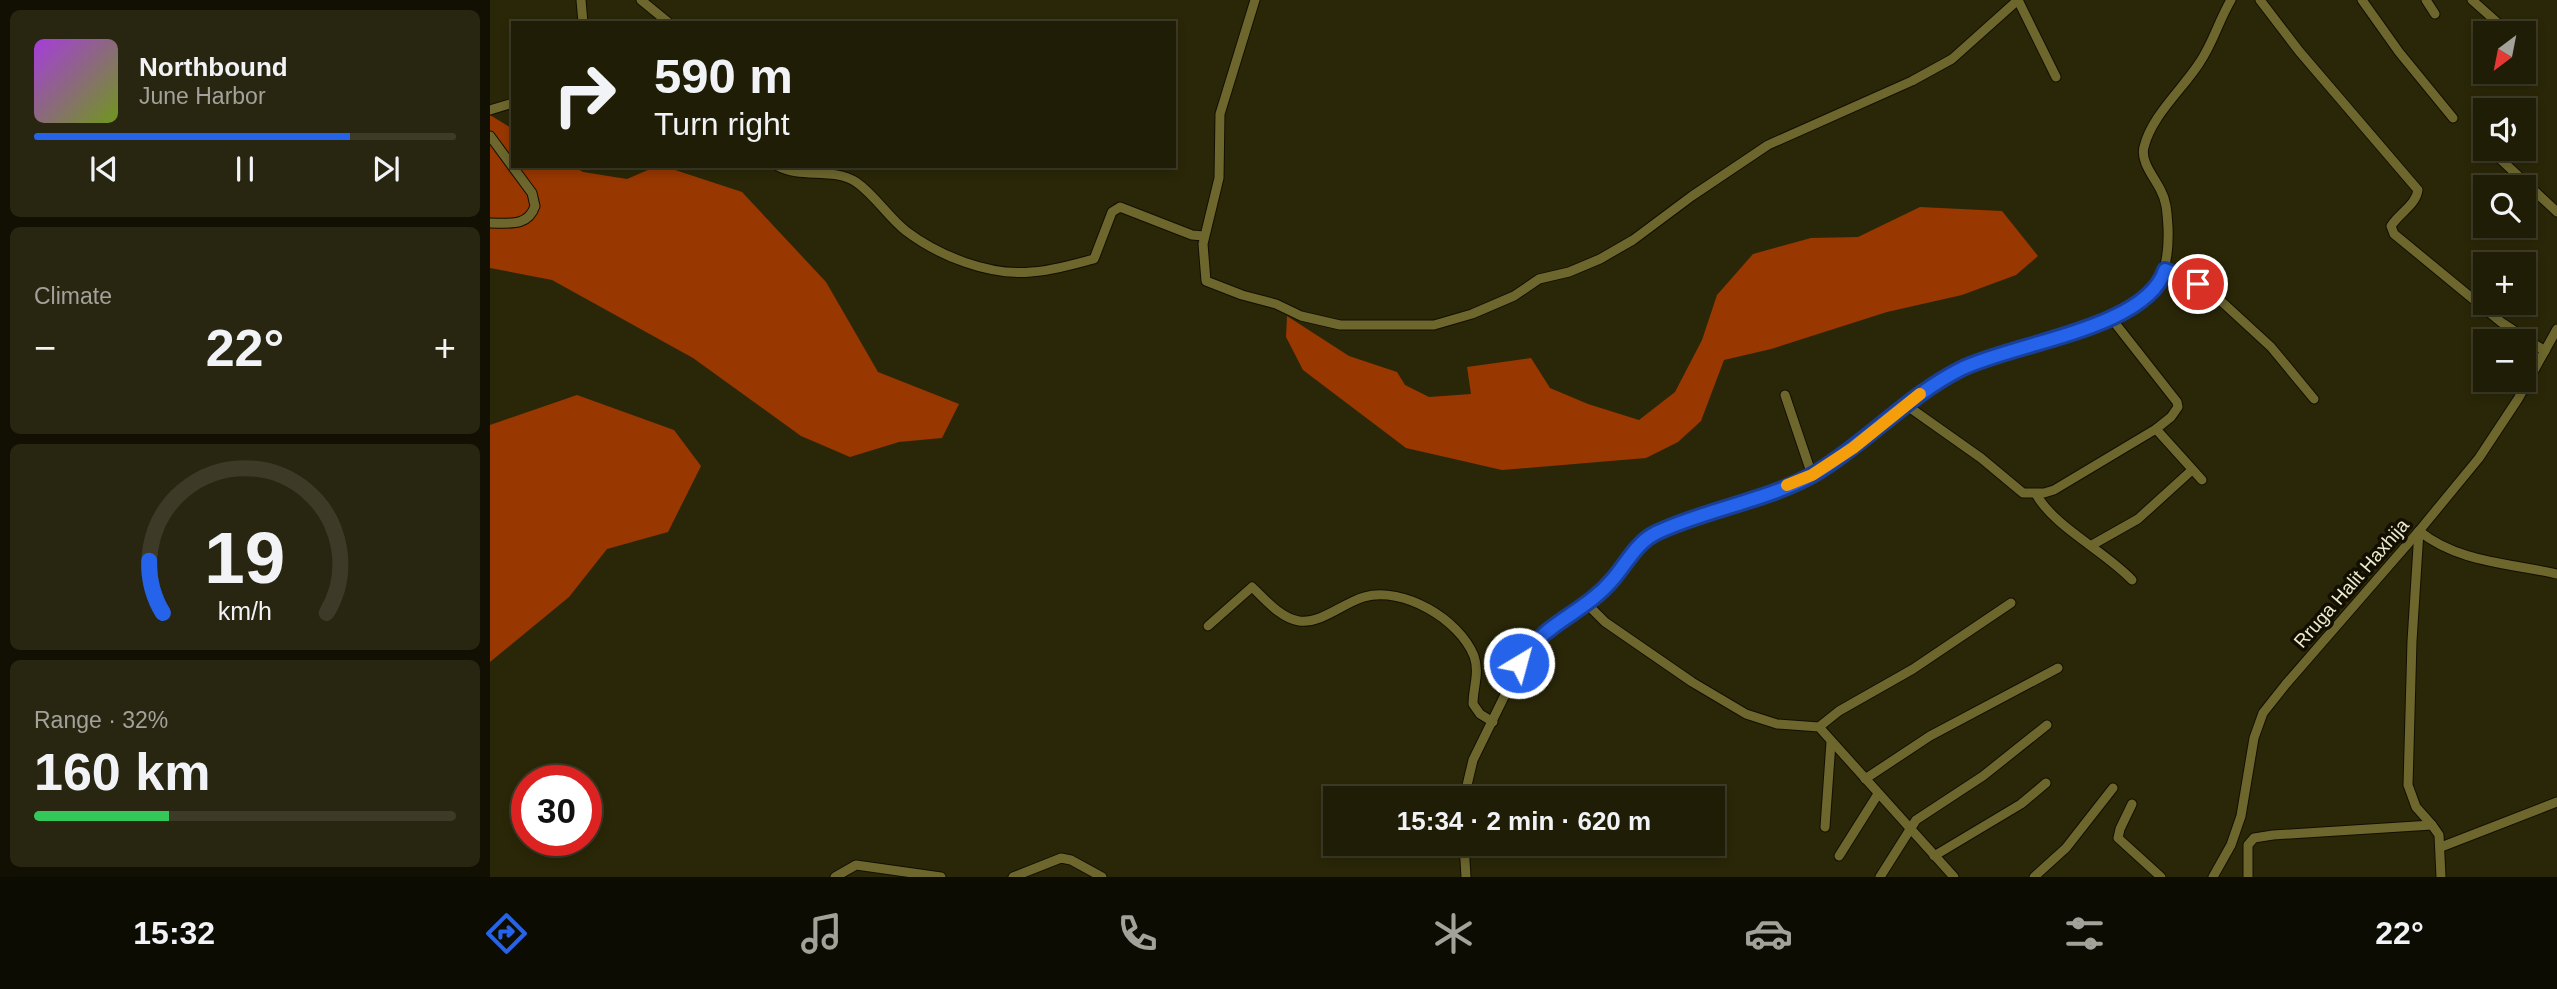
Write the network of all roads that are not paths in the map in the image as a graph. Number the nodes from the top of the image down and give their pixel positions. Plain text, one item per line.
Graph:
1 (581, 0) edge
2 (1255, 0) edge
3 (2018, 0) edge
4 (2231, 0) edge
5 (2260, 0) edge
6 (2362, 0) edge
7 (2426, 0) edge
8 (2473, 0) edge
9 (644, 1) edge
10 (2435, 15) dead end
11 (583, 21) edge
12 (667, 21) edge
13 (2496, 21) edge
14 (2056, 77) dead end
15 (511, 104) edge
16 (490, 110) edge
17 (2453, 118) dead end
18 (490, 136) edge
19 (2502, 161) edge
20 (511, 164) edge
21 (514, 168) edge
22 (781, 168) edge
23 (2557, 212) edge
24 (490, 223) edge
25 (1204, 236) junction
26 (2165, 270) junction
27 (2111, 318) junction
28 (2557, 329) edge
29 (2545, 351) junction
30 (1784, 395) dead end
31 (2314, 399) dead end
32 (1906, 405) junction
33 (2156, 429) junction
34 (2192, 470) junction
35 (1812, 475) junction
36 (2202, 480) dead end
37 (2036, 494) junction
38 (2420, 531) junction
39 (2092, 545) junction
40 (2557, 574) edge
41 (2132, 580) dead end
42 (1587, 603) junction
43 (2011, 603) dead end
44 (1208, 626) dead end
45 (2058, 668) dead end
46 (1493, 722) junction
47 (2047, 725) dead end
48 (1819, 727) junction
49 (1831, 742) junction
50 (1865, 779) junction
51 (2046, 783) dead end
52 (1467, 786) edge
53 (2113, 788) dead end
54 (1878, 794) junction
55 (2557, 802) edge
56 (2132, 804) dead end
57 (2432, 825) junction
58 (1825, 827) dead end
59 (1909, 829) junction
60 (2231, 845) junction
61 (2441, 847) junction
62 (2247, 849) junction
63 (1465, 856) edge
64 (1839, 856) dead end
65 (1934, 856) junction
66 (1950, 875) edge
67 (835, 877) edge
68 (941, 877) edge
69 (1013, 877) edge
70 (1102, 877) edge
71 (1466, 877) edge
72 (1881, 877) edge
73 (2034, 877) edge
74 (2161, 877) edge
75 (2213, 877) edge
76 (2248, 877) edge
77 (2441, 877) edge

1 - 11 street
2 - 25 street
3 - 14 street
3 - 25 street
4 - 26 street
5 - 29 street
6 - 17 street
7 - 10 street
8 - 13 street
9 - 12 street
15 - 16 street
18 - 20 street
19 - 23 street
21 - 24 street
22 - 25 street
26 - 27 street
26 - 31 street
27 - 32 street
27 - 33 street
28 - 29 street, Rruga Halit Haxhija
29 - 38 street, Rruga Halit Haxhija
30 - 35 street
32 - 35 street
32 - 37 street
33 - 34 street
33 - 37 street
34 - 36 street
34 - 39 street
35 - 42 street
37 - 39 street
38 - 40 street
38 - 57 street
38 - 60 street, Rruga Halit Haxhija
39 - 41 street
42 - 46 street
42 - 48 street
43 - 48 street
44 - 46 street
45 - 50 street
46 - 52 street
47 - 59 street
48 - 49 street
49 - 50 street
49 - 58 street
50 - 54 street
51 - 65 street
53 - 73 street
54 - 59 street
54 - 64 street
55 - 61 street
56 - 74 street
57 - 61 street
57 - 62 street
59 - 65 street
59 - 72 street
60 - 62 street
60 - 75 street, Rruga Halit Haxhija
61 - 77 street
62 - 76 street
63 - 71 street
65 - 66 street
67 - 68 street
69 - 70 street

